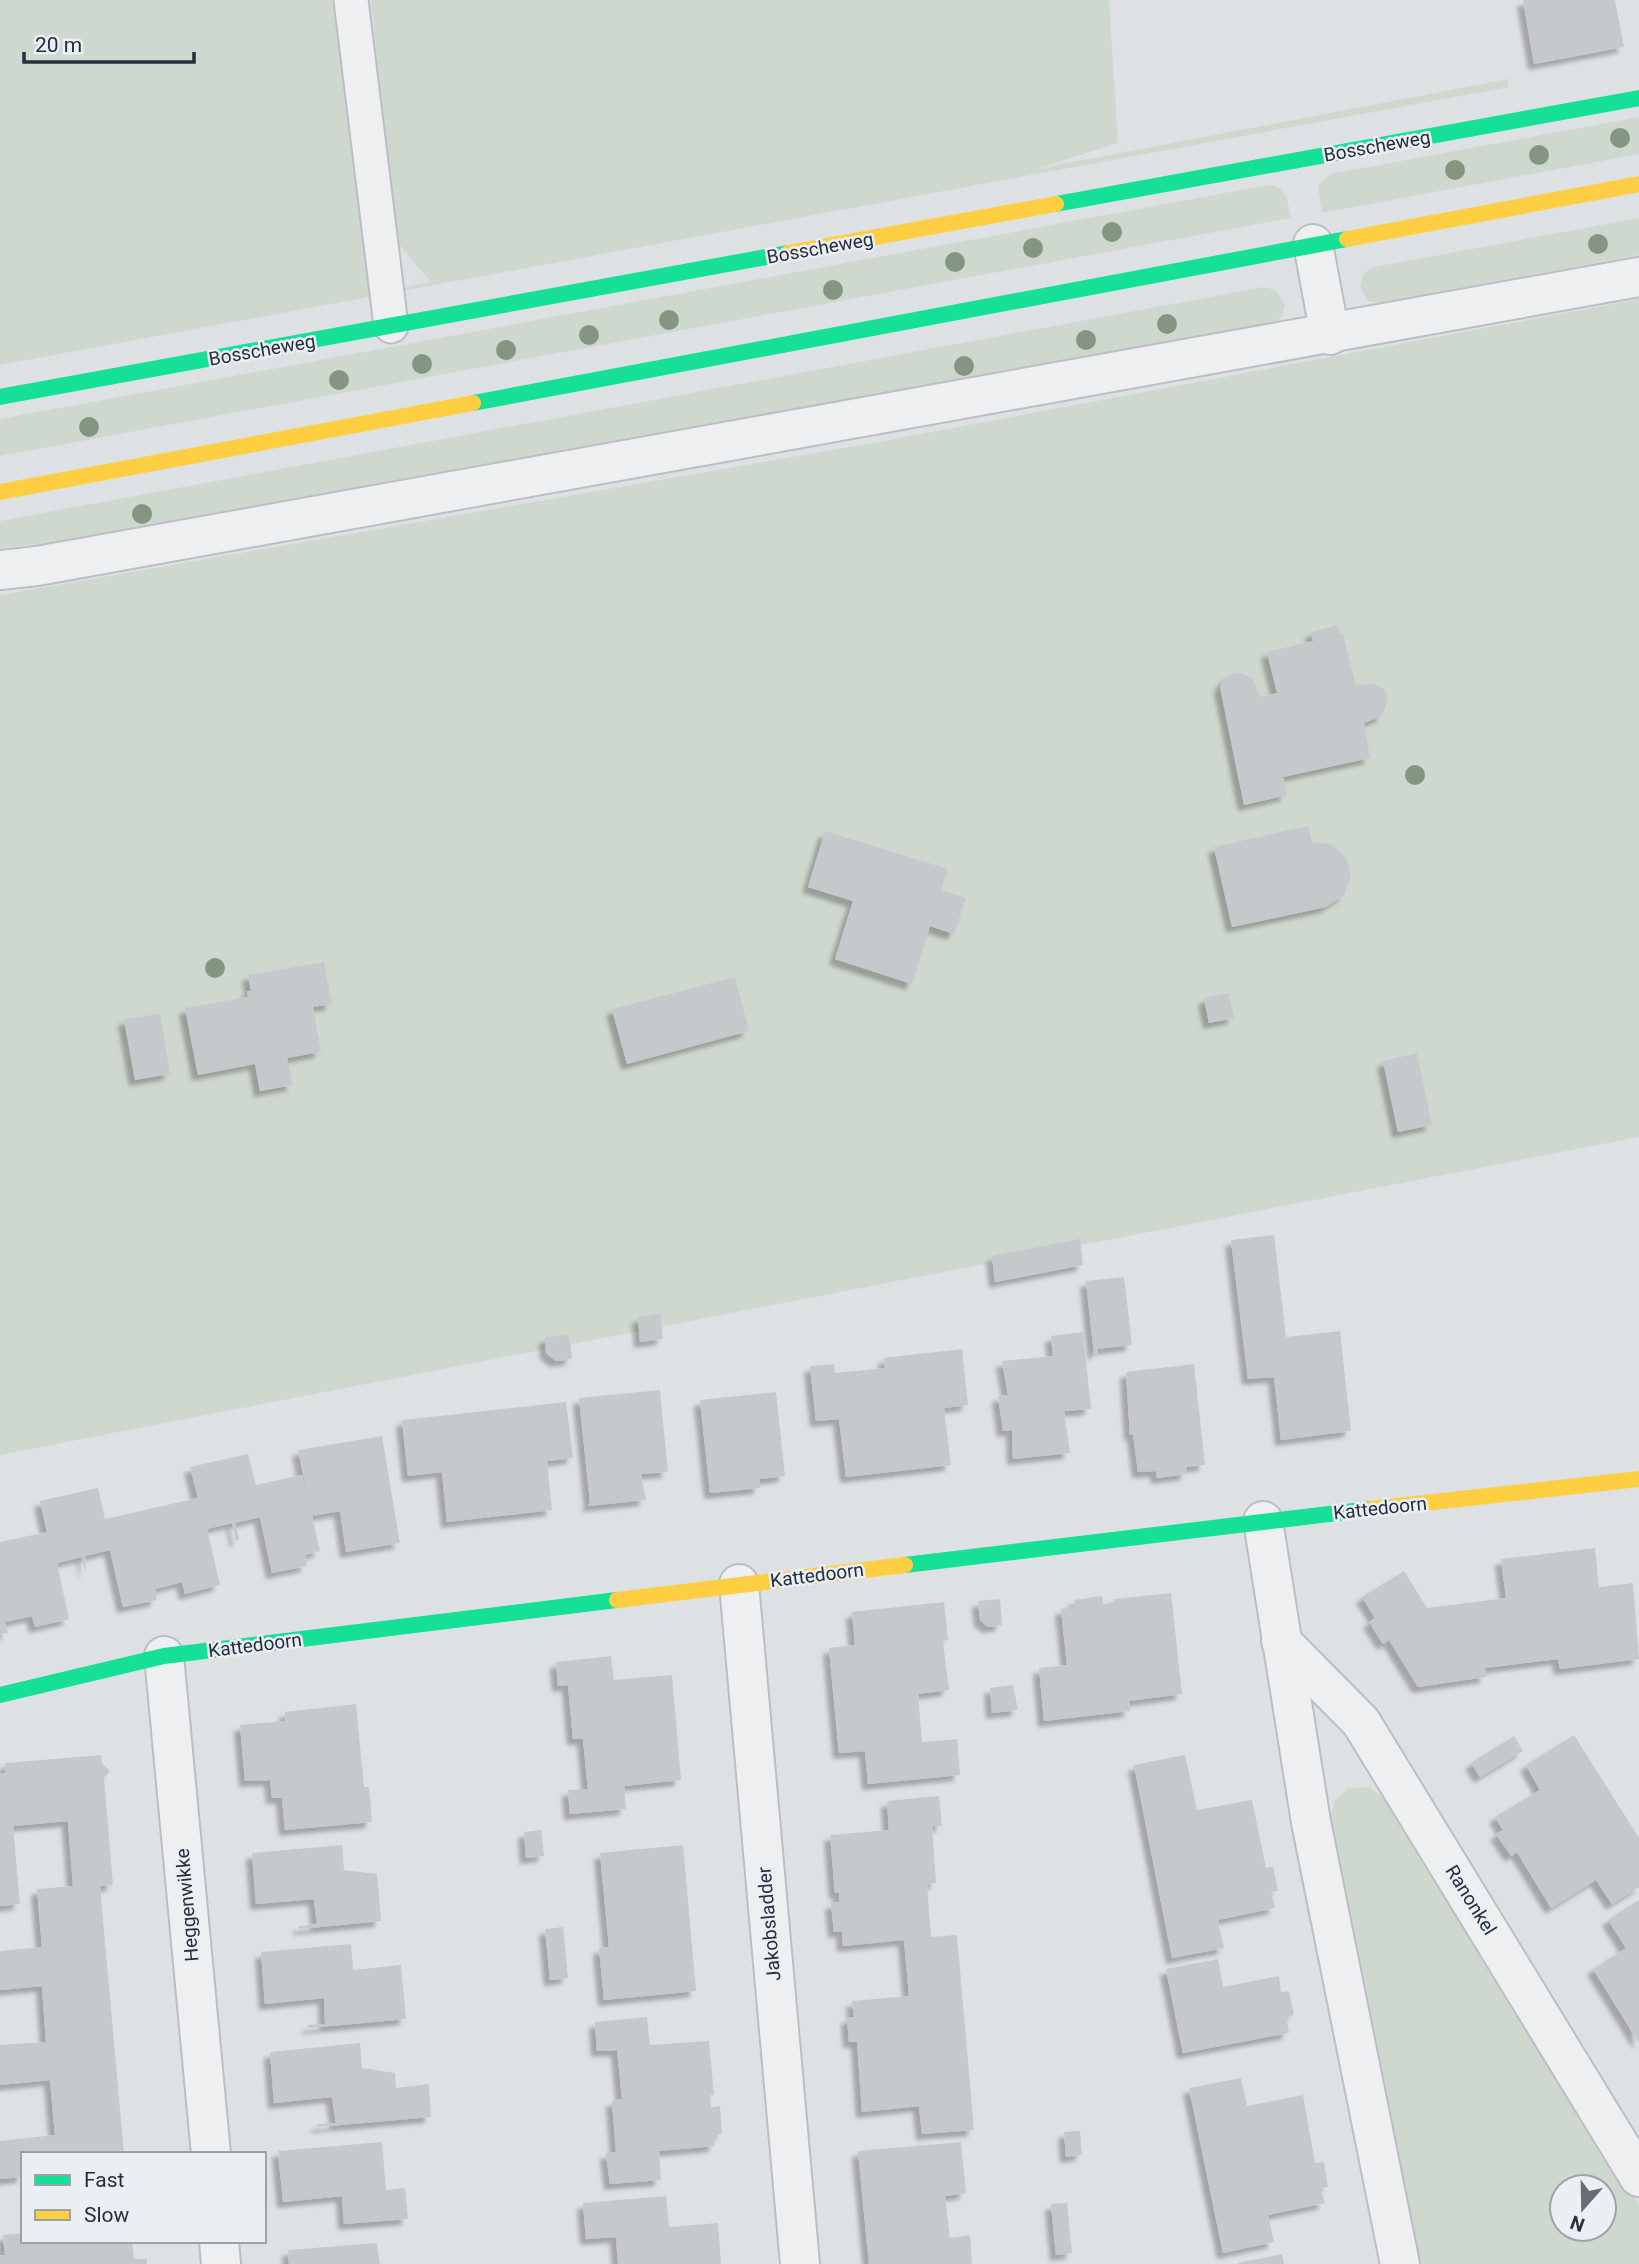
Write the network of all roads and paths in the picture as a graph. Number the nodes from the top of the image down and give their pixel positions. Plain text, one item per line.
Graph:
1 (351, 0) edge
2 (1639, 98) edge
3 (1639, 184) edge
4 (1312, 244) junction
5 (1639, 277) edge
6 (391, 326) junction
7 (1330, 335) junction
8 (0, 397) edge
9 (0, 492) edge
10 (0, 570) edge
11 (1639, 1479) edge
12 (1263, 1521) junction
13 (739, 1584) junction
14 (1281, 1641) junction
15 (164, 1656) junction
16 (0, 1695) edge
17 (211, 2152) edge
18 (1639, 2177) edge
19 (219, 2243) edge
20 (221, 2264) edge
21 (800, 2264) edge
22 (1400, 2264) edge

1 - 6 lane
2 - 6 street, Bosscheweg
3 - 4 street
4 - 7 street
4 - 9 street
5 - 7 street
6 - 8 street, Bosscheweg
7 - 10 street
11 - 12 street, Kattedoorn
12 - 13 street, Kattedoorn
12 - 14 street
13 - 15 street, Kattedoorn
13 - 21 street, Jakobsladder
14 - 18 street, Ranonkel
14 - 22 street
15 - 16 street, Kattedoorn
15 - 17 street, Heggenwikke
19 - 20 street

